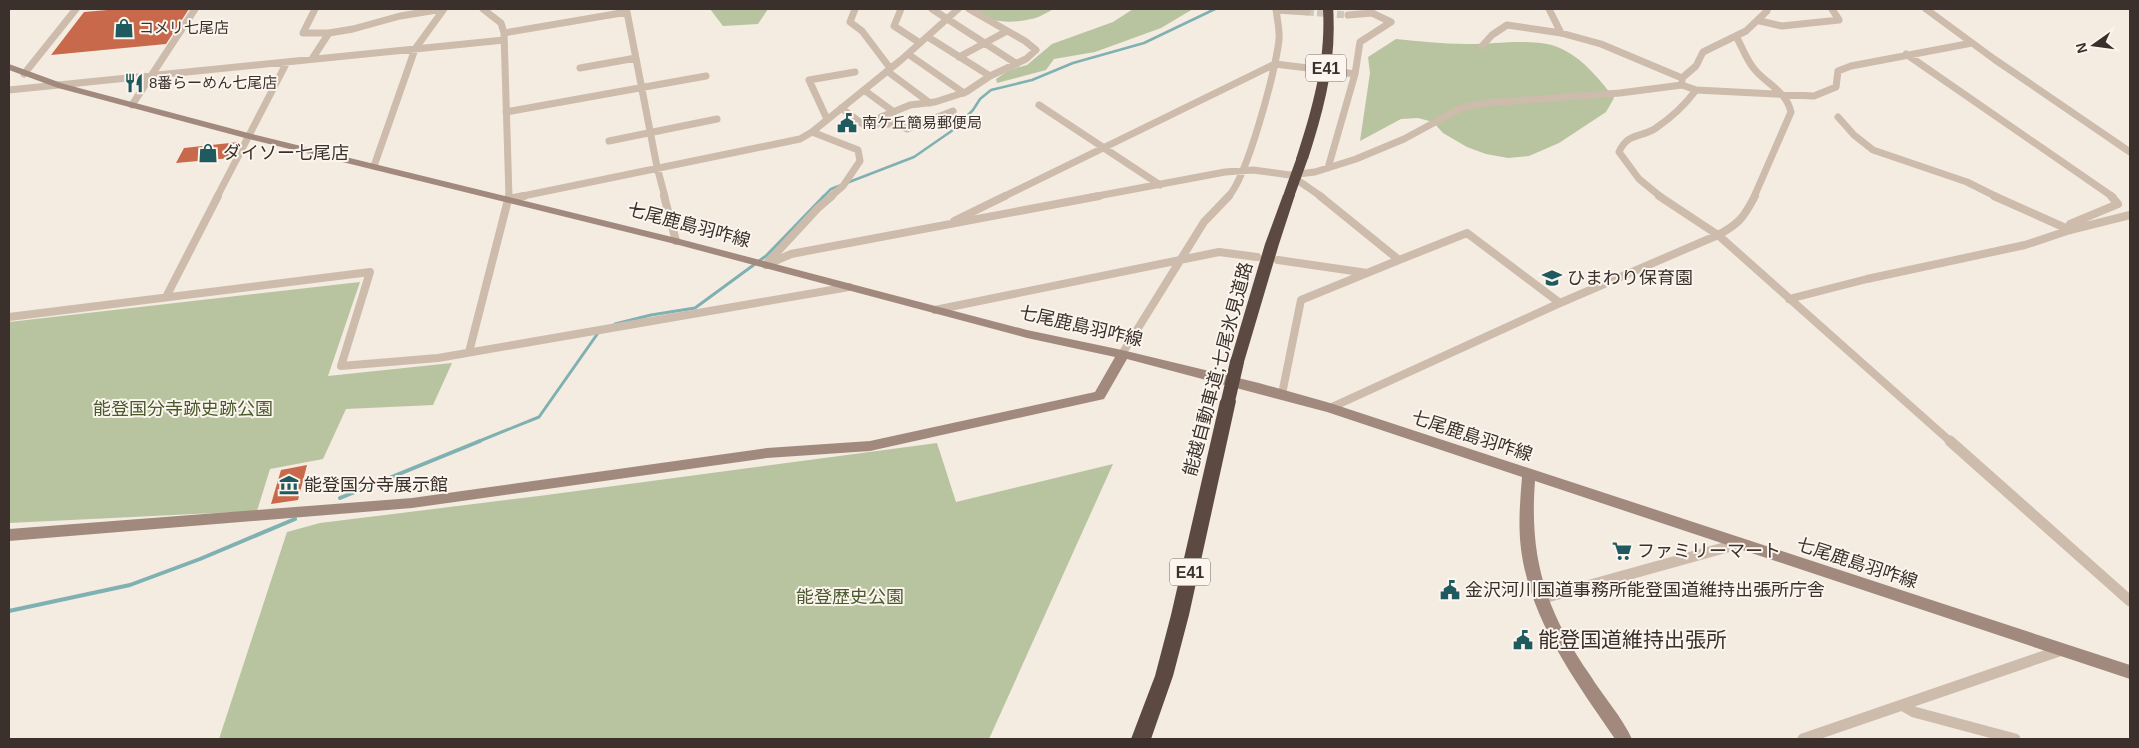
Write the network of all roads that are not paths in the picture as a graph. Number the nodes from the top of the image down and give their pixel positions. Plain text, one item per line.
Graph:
1 (76, 9) edge
2 (195, 9) edge
3 (315, 9) edge
4 (443, 9) edge
5 (483, 9) edge
6 (855, 9) edge
7 (900, 9) edge
8 (932, 9) edge
9 (958, 9) edge
10 (969, 9) edge
11 (1276, 9) edge
12 (1328, 9) edge
13 (1549, 9) edge
14 (1766, 9) edge
15 (1832, 9) edge
16 (1926, 9) edge
17 (1372, 11) edge
18 (1307, 12) dead end
19 (1348, 15) tunnel mouth
20 (948, 18) junction
21 (1760, 21) junction
22 (1007, 31) junction
23 (329, 32) junction
24 (1561, 33) junction
25 (504, 36) junction
26 (928, 36) junction
27 (1737, 38) junction
28 (985, 43) junction
29 (1972, 43) junction
30 (920, 44) junction
31 (1482, 46) dead end
32 (416, 49) junction
33 (908, 54) junction
34 (1906, 54) junction
35 (960, 57) junction
36 (636, 58) junction
37 (312, 59) junction
38 (288, 62) junction
39 (1017, 64) junction
40 (1275, 64) junction
41 (9, 67) edge
42 (580, 68) dead end
43 (1308, 68) tunnel mouth
44 (888, 70) junction
45 (855, 72) dead end
46 (1342, 72) tunnel mouth
47 (24, 74) junction
48 (1355, 74) junction
49 (150, 76) junction
50 (706, 76) dead end
51 (990, 76) junction
52 (1682, 81) junction
53 (61, 86) junction
54 (642, 87) junction
55 (9, 90) edge
56 (864, 90) junction
57 (1696, 90) junction
58 (964, 93) junction
59 (1786, 96) junction
60 (930, 103) junction
61 (132, 105) junction
62 (1038, 105) dead end
63 (841, 108) junction
64 (953, 110) dead end
65 (506, 112) junction
66 (894, 112) junction
67 (1838, 117) dead end
68 (717, 119) dead end
69 (827, 119) junction
70 (874, 124) junction
71 (650, 132) junction
72 (812, 132) junction
73 (249, 136) junction
74 (609, 141) dead end
75 (1103, 148) junction
76 (2130, 152) edge
77 (374, 166) junction
78 (657, 167) junction
79 (1328, 168) junction
80 (1244, 171) junction
81 (1290, 175) junction
82 (1160, 185) junction
83 (509, 199) junction
84 (2130, 215) edge
85 (945, 225) junction
86 (2070, 230) junction
87 (1718, 235) junction
88 (676, 240) junction
89 (1257, 258) dead end
90 (1180, 260) junction
91 (1278, 260) dead end
92 (1399, 260) junction
93 (760, 263) junction
94 (1368, 273) junction
95 (849, 287) junction
96 (166, 298) junction
97 (1789, 298) junction
98 (1560, 303) junction
99 (935, 310) junction
100 (9, 317) edge
101 (470, 352) junction
102 (1122, 354) junction
103 (1282, 394) junction
104 (1330, 408) junction
105 (1529, 474) junction
106 (9, 535) edge
107 (1738, 544) junction
108 (1540, 598) junction
109 (2130, 601) edge
110 (2062, 650) junction
111 (2130, 672) edge
112 (1902, 705) junction
113 (1142, 739) edge
114 (1624, 739) edge
115 (1806, 739) edge
116 (2015, 739) edge

1 - 47 street
2 - 49 street
3 - 23 street
4 - 23 street
4 - 32 street
5 - 25 street
6 - 44 street
7 - 30 street
8 - 20 street
9 - 20 street
10 - 22 street
11 - 18 street
11 - 40 street
12 - 113 highway, 能越自動車道;七尾氷見道路 / E41, bridge
13 - 24 street
14 - 21 street
15 - 21 street
16 - 29 street
17 - 19 street
17 - 48 street
20 - 26 street
20 - 28 street
21 - 27 street
22 - 28 street
22 - 39 street
23 - 37 street
24 - 31 street
24 - 52 street
25 - 32 street
25 - 36 street
25 - 65 street
26 - 30 street
26 - 35 street
27 - 52 street
27 - 59 street
28 - 35 street
28 - 39 street
29 - 34 street
29 - 76 street
30 - 33 street
32 - 37 street
32 - 77 street
33 - 44 street
33 - 58 street
34 - 59 street
34 - 86 street
35 - 51 street
36 - 42 street
36 - 54 street
37 - 38 street
38 - 49 street
38 - 73 street
39 - 51 street
40 - 43 street
40 - 75 street
40 - 80 street
41 - 47 main road, 七尾鹿島羽咋線
44 - 56 street
44 - 60 street
45 - 69 street
46 - 48 street
47 - 53 main road, 七尾鹿島羽咋線
48 - 79 street
49 - 53 street
49 - 61 street
50 - 54 street
51 - 58 street
52 - 57 street
52 - 79 street
53 - 55 street
53 - 61 main road, 七尾鹿島羽咋線
54 - 65 street
54 - 71 street
56 - 63 street
56 - 66 street
57 - 59 street
57 - 87 street
58 - 60 street
59 - 87 street
60 - 66 street
61 - 73 main road, 七尾鹿島羽咋線
62 - 75 street
63 - 69 street
63 - 70 street
64 - 70 street
65 - 83 street
66 - 70 street
67 - 86 street
68 - 71 street
69 - 72 street
71 - 74 street
71 - 78 street
72 - 78 street
72 - 93 street
73 - 77 main road, 七尾鹿島羽咋線
73 - 96 street
75 - 82 street
75 - 85 street
77 - 83 main road, 七尾鹿島羽咋線
78 - 83 street
78 - 88 street
79 - 81 street
80 - 81 street
80 - 82 street
80 - 90 street
81 - 92 street
82 - 85 street
83 - 88 main road, 七尾鹿島羽咋線
83 - 101 street
84 - 86 street
85 - 93 street
86 - 97 street
87 - 97 street
87 - 98 street
88 - 93 main road, 七尾鹿島羽咋線
89 - 90 street
90 - 99 street
90 - 102 street
91 - 94 street
92 - 94 street
92 - 98 street
93 - 95 main road, 七尾鹿島羽咋線
94 - 103 street
95 - 99 main road, 七尾鹿島羽咋線
95 - 101 street
96 - 100 street
96 - 101 street
97 - 109 street
98 - 104 street
99 - 102 main road, 七尾鹿島羽咋線
102 - 103 main road, 七尾鹿島羽咋線
102 - 106 main road
103 - 104 main road, 七尾鹿島羽咋線
104 - 105 main road, 七尾鹿島羽咋線
105 - 107 main road, 七尾鹿島羽咋線
105 - 108 main road
107 - 108 street
107 - 110 main road, 七尾鹿島羽咋線
108 - 114 main road
110 - 111 main road, 七尾鹿島羽咋線
110 - 112 street
112 - 115 street
112 - 116 street

